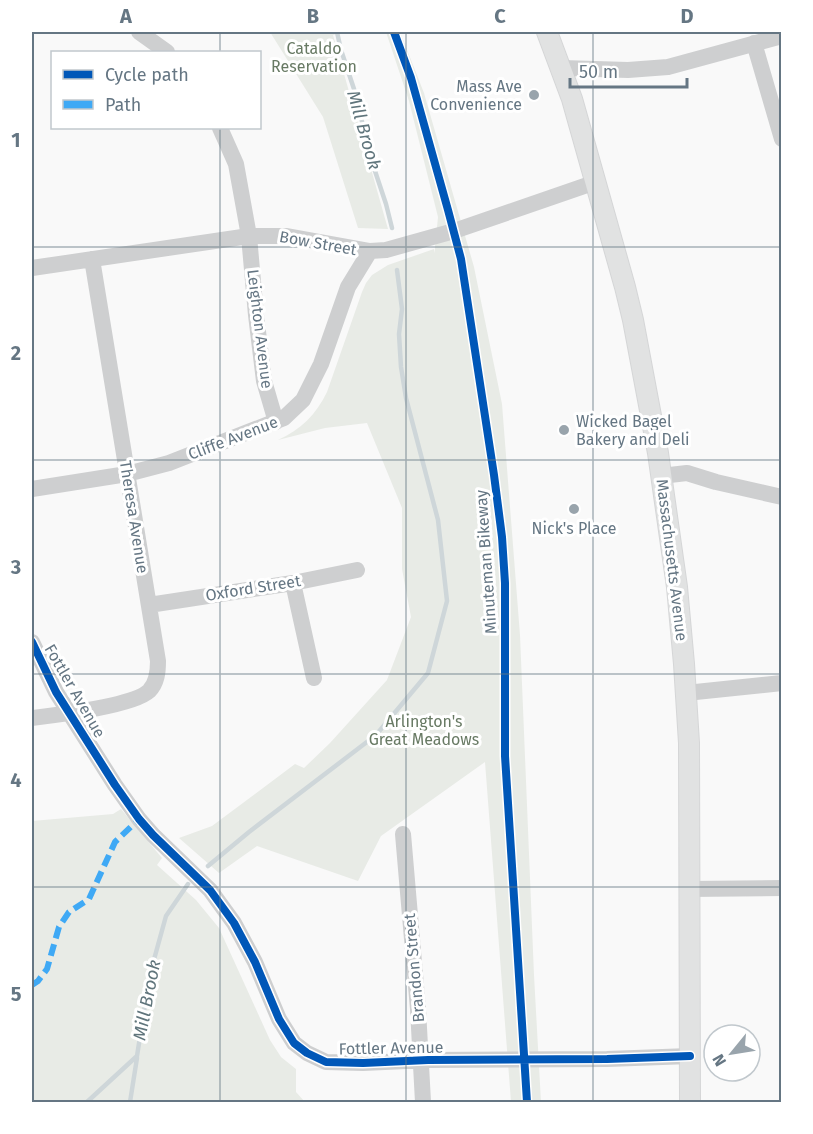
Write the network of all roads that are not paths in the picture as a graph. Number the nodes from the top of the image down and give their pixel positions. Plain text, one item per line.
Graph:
1 (140, 32) edge
2 (547, 32) edge
3 (782, 36) edge
4 (754, 44) junction
5 (166, 51) edge
6 (562, 68) junction
7 (220, 129) edge
8 (782, 140) edge
9 (596, 182) junction
10 (249, 236) junction
11 (370, 251) junction
12 (92, 259) junction
13 (32, 268) edge
14 (276, 422) junction
15 (127, 474) junction
16 (661, 476) junction
17 (32, 489) edge
18 (782, 497) edge
19 (357, 570) dead end
20 (293, 582) junction
21 (149, 605) junction
22 (32, 642) edge
23 (314, 678) dead end
24 (782, 683) edge
25 (686, 693) junction
26 (69, 713) junction
27 (32, 718) edge
28 (403, 834) dead end
29 (782, 888) edge
30 (688, 889) junction
31 (690, 1056) junction
32 (421, 1061) junction
33 (423, 1102) edge
34 (690, 1102) edge

1 - 5 street
2 - 6 main road, Massachusetts Avenue
3 - 4 street
4 - 6 street
4 - 8 street
6 - 9 main road, Massachusetts Avenue
7 - 10 street, Leighton Avenue
9 - 11 street, Bow Street
9 - 16 main road, Massachusetts Avenue
10 - 11 street, Bow Street
10 - 12 street, Bow Street
10 - 14 street, Leighton Avenue
11 - 14 street, Cliffe Avenue
12 - 13 street, Bow Street
12 - 15 street, Theresa Avenue
14 - 15 street, Cliffe Avenue
15 - 17 street, Cliffe Avenue
15 - 21 street, Theresa Avenue
16 - 18 street
16 - 25 main road, Massachusetts Avenue
19 - 20 street, Oxford Street
20 - 21 street, Oxford Street
20 - 23 street
21 - 26 street, Theresa Avenue
22 - 26 street, Fottler Avenue
24 - 25 street
25 - 30 main road, Massachusetts Avenue
26 - 27 street, Theresa Avenue
26 - 32 street, Fottler Avenue
28 - 32 street, Brandon Street
29 - 30 street
30 - 31 main road, Massachusetts Avenue
31 - 32 street, Fottler Avenue
31 - 34 main road, Massachusetts Avenue
32 - 33 street, Brandon Street

